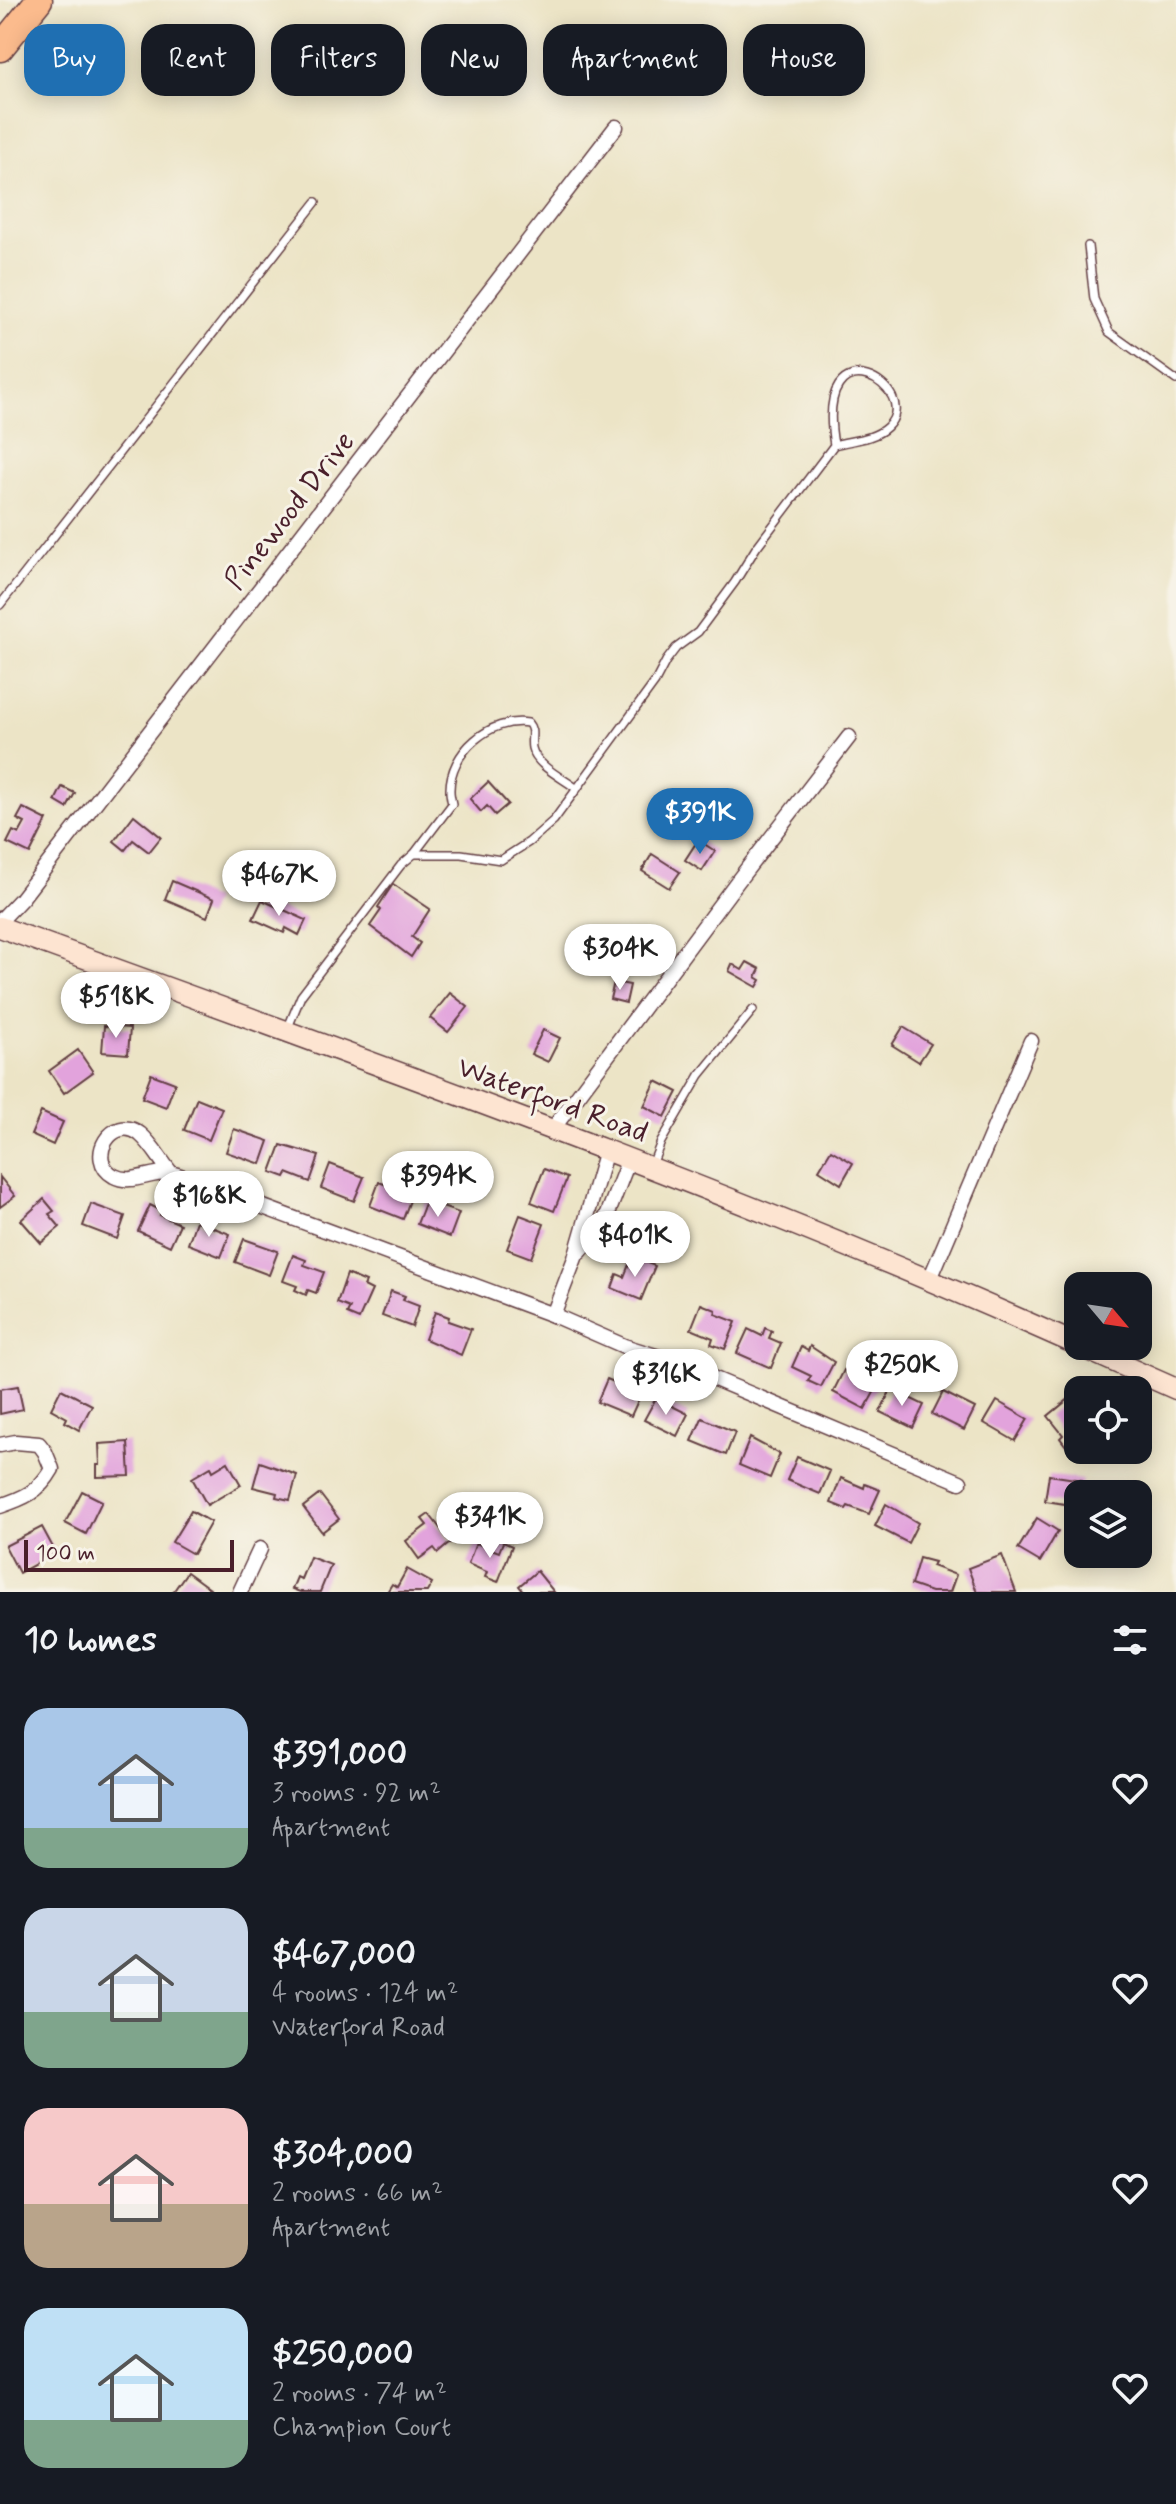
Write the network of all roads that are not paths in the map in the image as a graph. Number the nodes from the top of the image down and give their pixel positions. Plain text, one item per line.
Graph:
1 (39, 0) edge
2 (0, 48) edge
3 (616, 127) dead end
4 (316, 202) dead end
5 (1088, 246) dead end
6 (1176, 380) edge
7 (834, 445) junction
8 (0, 605) edge
9 (849, 737) dead end
10 (577, 789) junction
11 (414, 854) junction
12 (0, 924) edge
13 (753, 1010) dead end
14 (287, 1032) junction
15 (1031, 1041) dead end
16 (552, 1130) junction
17 (606, 1150) junction
18 (629, 1159) junction
19 (651, 1167) junction
20 (171, 1173) junction
21 (575, 1258) junction
22 (930, 1279) junction
23 (553, 1315) junction
24 (1064, 1339) edge
25 (1111, 1360) edge
26 (1176, 1389) edge
27 (0, 1445) edge
28 (960, 1482) dead end
29 (0, 1506) edge
30 (260, 1549) dead end
31 (240, 1592) edge

1 - 2 highway
3 - 12 street, Pinewood Drive
4 - 8 lane
5 - 6 lane
7 - 7 lane
7 - 10 lane
9 - 16 street
10 - 11 lane
10 - 11 lane
11 - 14 lane
12 - 14 main road, Waterford Road
13 - 19 lane
14 - 16 main road, Waterford Road
15 - 22 street
16 - 17 main road, Waterford Road
17 - 18 main road, Waterford Road
17 - 21 street
18 - 19 main road, Waterford Road
18 - 21 street
19 - 22 main road, Waterford Road
20 - 20 street
20 - 23 street
21 - 23 street
22 - 24 main road, Waterford Road
23 - 28 street
25 - 26 main road, Waterford Road
27 - 29 street
30 - 31 street

